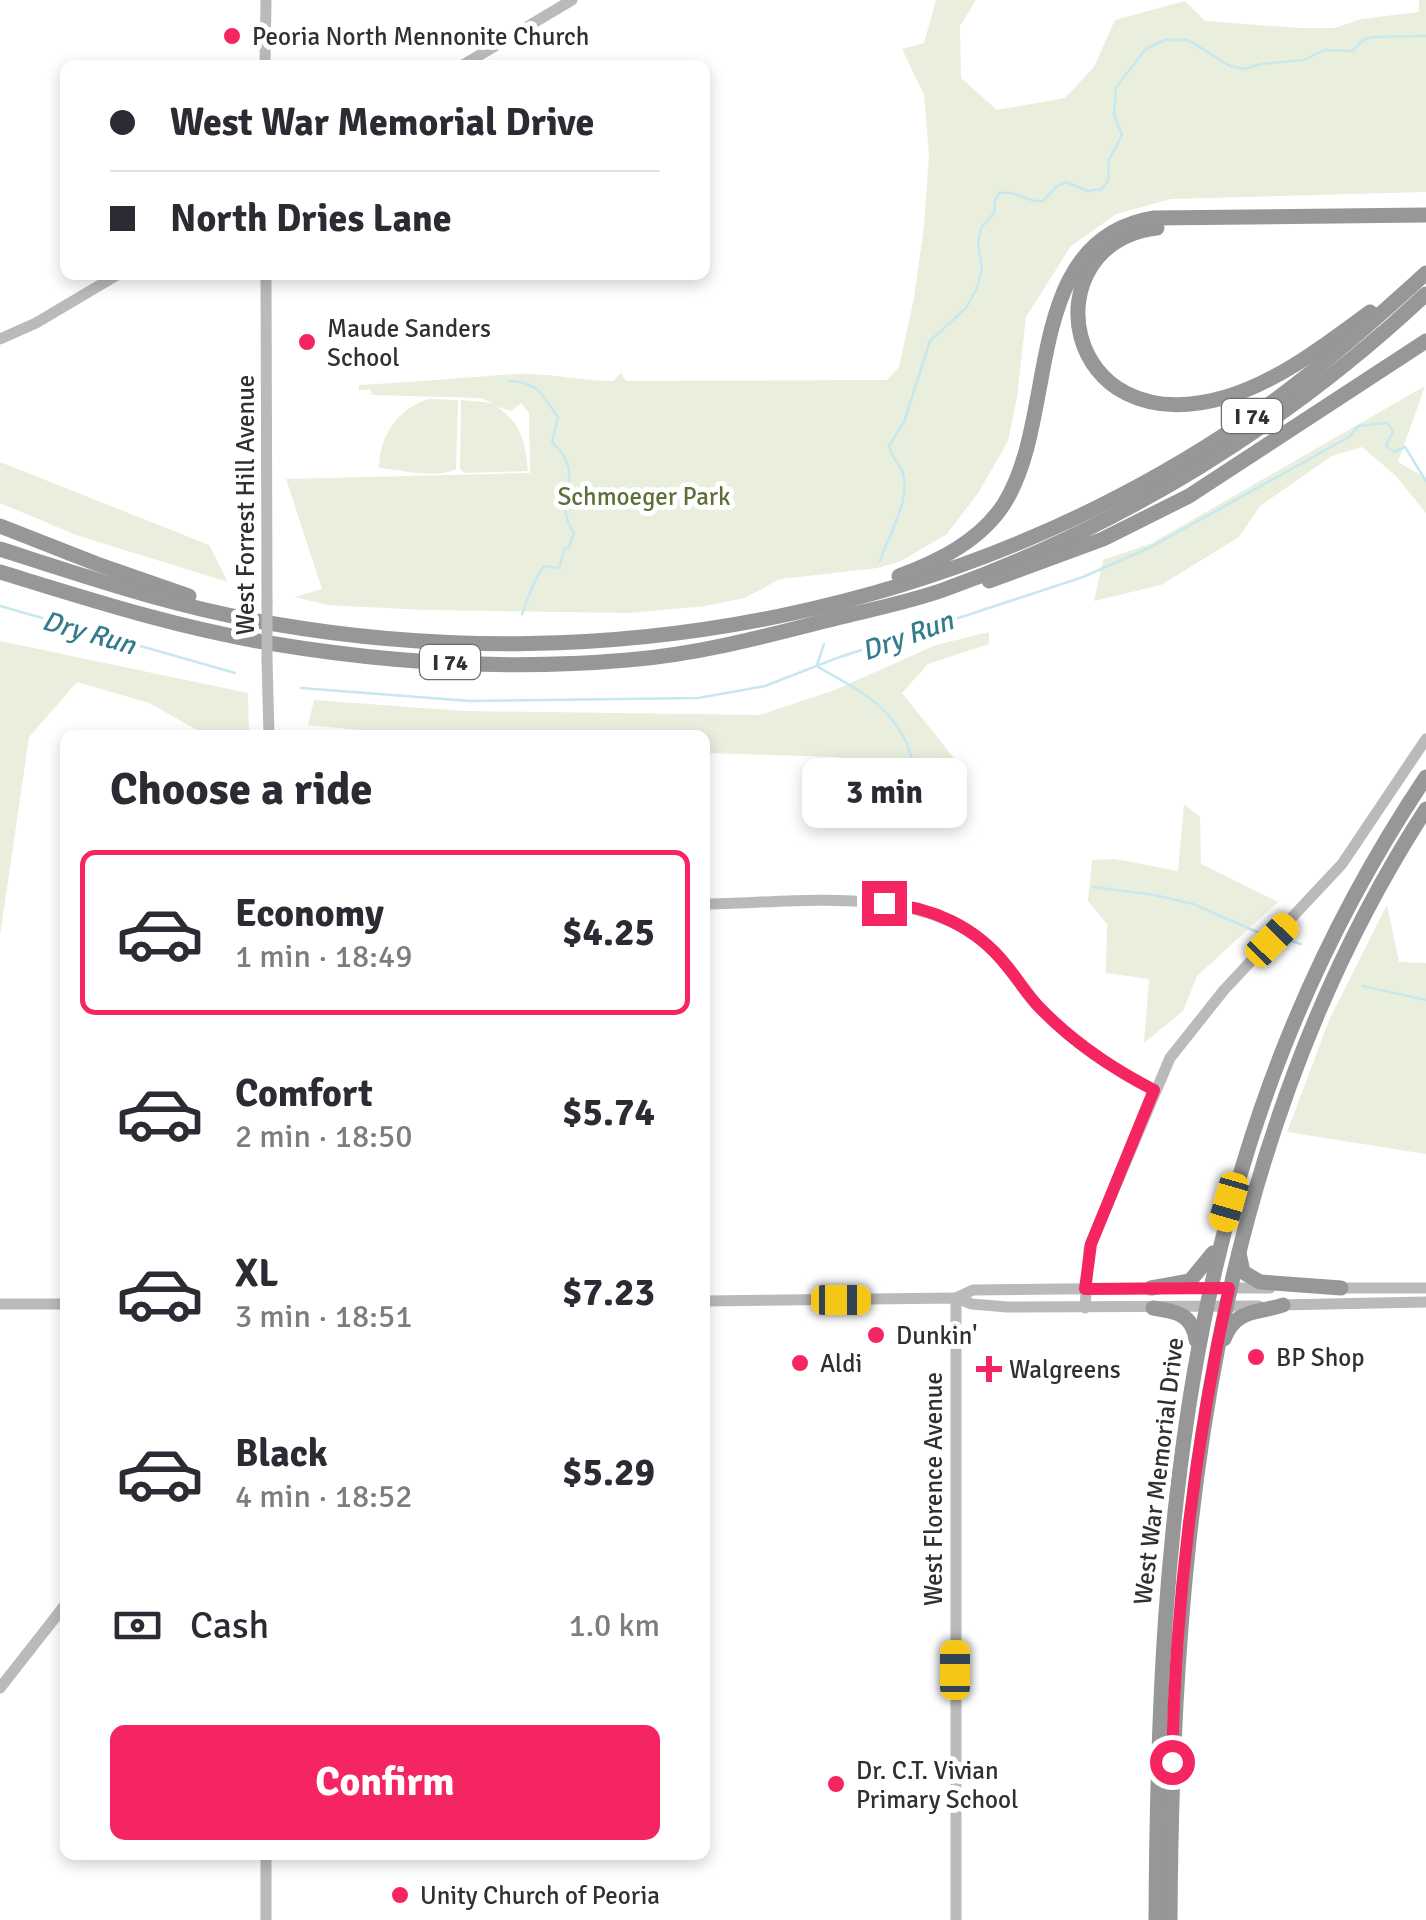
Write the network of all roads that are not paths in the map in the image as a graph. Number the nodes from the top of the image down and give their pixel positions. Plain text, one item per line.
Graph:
1 (266, 0) edge
2 (572, 0) edge
3 (265, 60) edge
4 (472, 60) edge
5 (1426, 215) edge
6 (1426, 225) edge
7 (1426, 273) edge
8 (108, 280) edge
9 (266, 280) edge
10 (1426, 294) edge
11 (1426, 309) edge
12 (1426, 330) edge
13 (0, 339) edge
14 (1426, 341) edge
15 (1354, 358) junction
16 (1230, 471) junction
17 (0, 526) edge
18 (0, 549) edge
19 (0, 572) edge
20 (0, 580) edge
21 (943, 590) junction
22 (294, 628) junction
23 (209, 632) junction
24 (629, 640) junction
25 (269, 730) edge
26 (1426, 739) edge
27 (1426, 777) edge
28 (1426, 809) edge
29 (710, 904) edge
30 (1154, 1090) junction
31 (1238, 1173) junction
32 (1240, 1242) junction
33 (1152, 1288) junction
34 (1209, 1288) junction
35 (1229, 1288) junction
36 (1341, 1288) junction
37 (1426, 1288) edge
38 (1085, 1289) junction
39 (956, 1298) junction
40 (710, 1301) edge
41 (1426, 1302) edge
42 (0, 1304) edge
43 (60, 1304) edge
44 (1284, 1305) junction
45 (1225, 1306) junction
46 (1013, 1307) junction
47 (1205, 1307) junction
48 (1085, 1308) junction
49 (1153, 1308) junction
50 (1195, 1358) junction
51 (1196, 1480) junction
52 (60, 1610) edge
53 (0, 1688) edge
54 (266, 1860) edge
55 (266, 1920) edge
56 (956, 1920) edge
57 (1156, 1920) edge
58 (1170, 1920) edge

1 - 3 main road
2 - 4 main road
5 - 24 highway
6 - 7 highway
7 - 24 highway, I 74
8 - 13 main road
9 - 25 main road, West Forrest Hill Avenue, bridge
10 - 15 highway, I 74
11 - 15 highway
12 - 16 highway
14 - 16 highway
15 - 21 highway, I 74
16 - 21 highway
17 - 22 highway
18 - 22 highway, I 74
19 - 23 highway, I 74
20 - 23 highway
21 - 23 highway, I 74
22 - 24 highway, I 74
26 - 30 main road
27 - 31 highway, West War Memorial Drive
28 - 32 highway, West War Memorial Drive
29 - 30 main road
30 - 38 main road
31 - 33 highway
31 - 34 highway, West War Memorial Drive
32 - 35 highway, West War Memorial Drive
32 - 36 highway
33 - 34 main road
33 - 38 main road
34 - 35 main road
34 - 47 highway, West War Memorial Drive
35 - 36 main road
35 - 45 highway, West War Memorial Drive
36 - 37 main road
38 - 39 main road
38 - 46 main road
38 - 48 main road
39 - 40 main road
39 - 46 main road
39 - 56 main road, West Florence Avenue
41 - 44 main road
42 - 43 main road
44 - 45 main road
44 - 51 highway
45 - 47 main road
45 - 51 highway, West War Memorial Drive
46 - 48 main road
47 - 49 main road
47 - 50 highway, West War Memorial Drive
48 - 49 main road
49 - 50 highway
50 - 57 highway, West War Memorial Drive
51 - 58 highway, West War Memorial Drive
52 - 53 main road
54 - 55 main road

